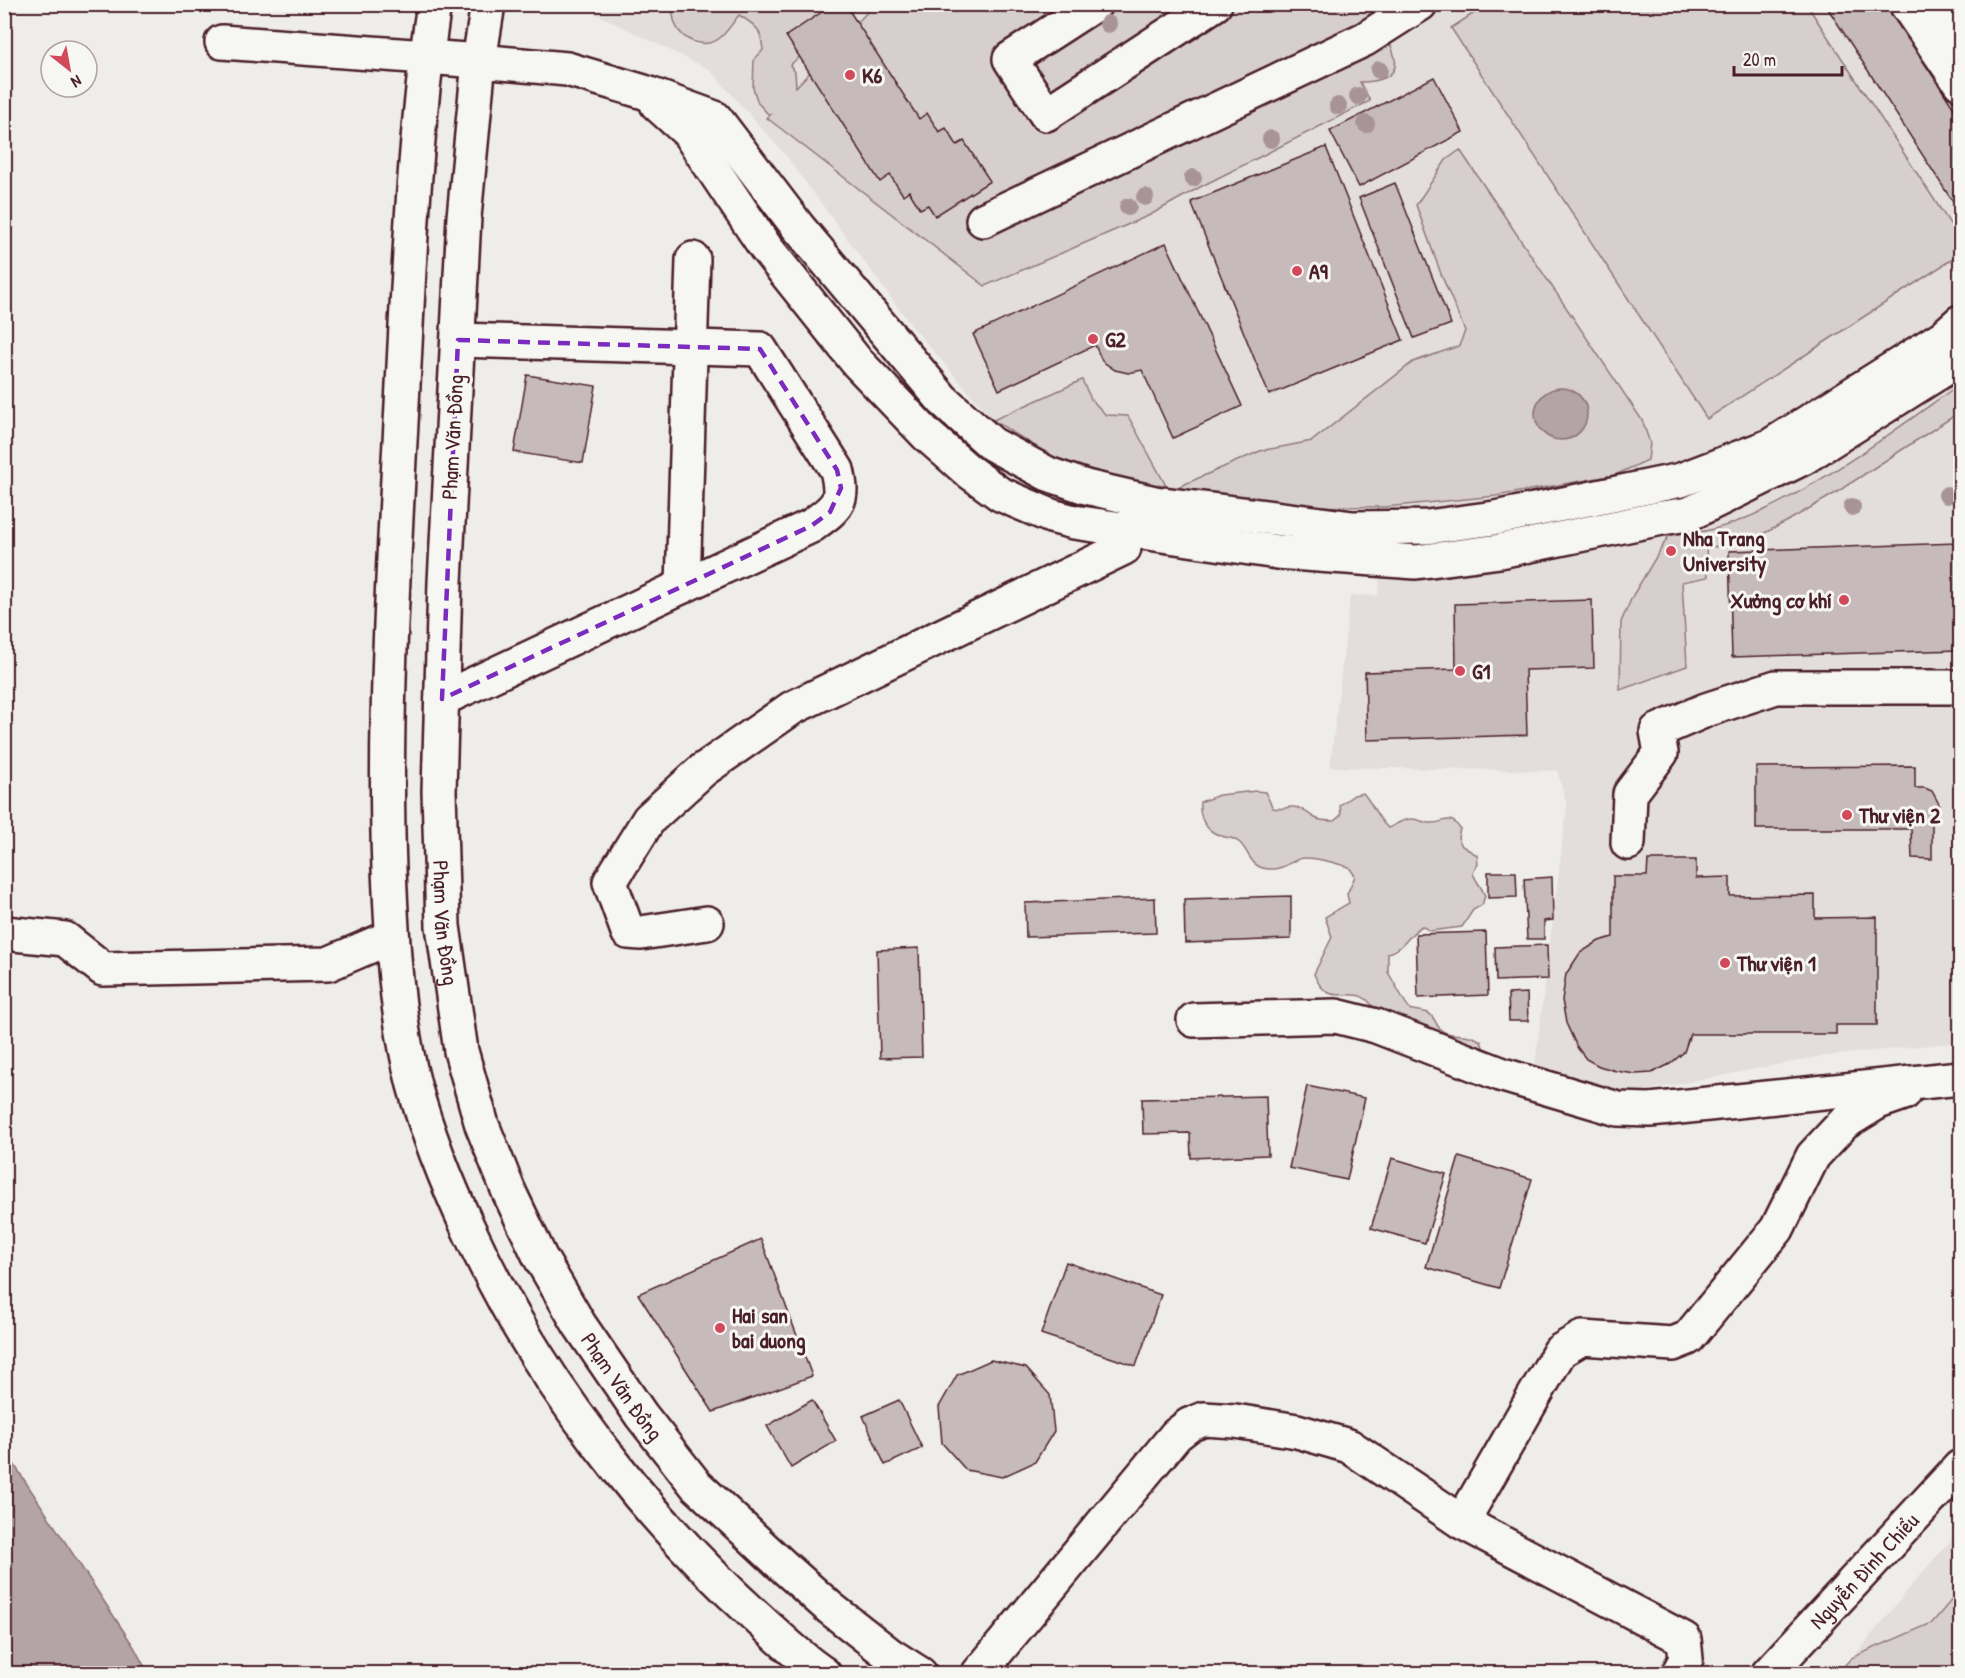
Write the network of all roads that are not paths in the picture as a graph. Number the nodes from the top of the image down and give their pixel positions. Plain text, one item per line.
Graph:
1 (434, 4) edge
2 (488, 4) edge
3 (1095, 4) edge
4 (1420, 4) edge
5 (1906, 4) edge
6 (1937, 4) edge
7 (1209, 6) edge
8 (1960, 39) edge
9 (222, 42) dead end
10 (426, 57) junction
11 (479, 61) junction
12 (1960, 83) edge
13 (644, 92) junction
14 (982, 220) dead end
15 (798, 227) junction
16 (766, 248) junction
17 (693, 259) dead end
18 (1960, 322) edge
19 (458, 340) junction
20 (691, 346) junction
21 (1960, 359) edge
22 (1086, 487) junction
23 (1279, 518) junction
24 (1495, 518) junction
25 (1074, 522) junction
26 (1124, 528) junction
27 (1500, 551) junction
28 (1277, 552) junction
29 (683, 586) junction
30 (1960, 687) edge
31 (442, 699) junction
32 (1628, 843) dead end
33 (707, 923) dead end
34 (4, 933) edge
35 (392, 937) junction
36 (1194, 1020) dead end
37 (1953, 1079) edge
38 (1960, 1467) edge
39 (1462, 1522) junction
40 (824, 1674) edge
41 (920, 1674) edge
42 (978, 1674) edge
43 (1678, 1674) edge
44 (1768, 1674) edge

1 - 10 main road
2 - 11 main road, Phạm Văn Đồng
3 - 7 main road
4 - 14 main road
5 - 12 main road
6 - 8 main road
9 - 10 main road
10 - 11 main road
10 - 35 main road
11 - 13 main road
11 - 19 main road, Phạm Văn Đồng
13 - 15 main road
13 - 16 main road
15 - 16 main road
15 - 22 main road
16 - 25 main road
17 - 20 main road
18 - 24 main road
19 - 20 main road
19 - 31 main road, Phạm Văn Đồng
20 - 29 main road
20 - 29 main road
21 - 27 main road
22 - 23 main road
22 - 25 main road
23 - 24 main road
23 - 28 main road
24 - 27 main road
25 - 26 main road
26 - 28 main road
26 - 33 main road
27 - 28 main road
29 - 31 main road
30 - 32 main road
31 - 41 main road, Phạm Văn Đồng
34 - 35 main road
35 - 40 main road
36 - 37 main road
37 - 39 main road
38 - 44 main road, Nguyễn Đình Chiểu
39 - 42 main road
39 - 43 main road

